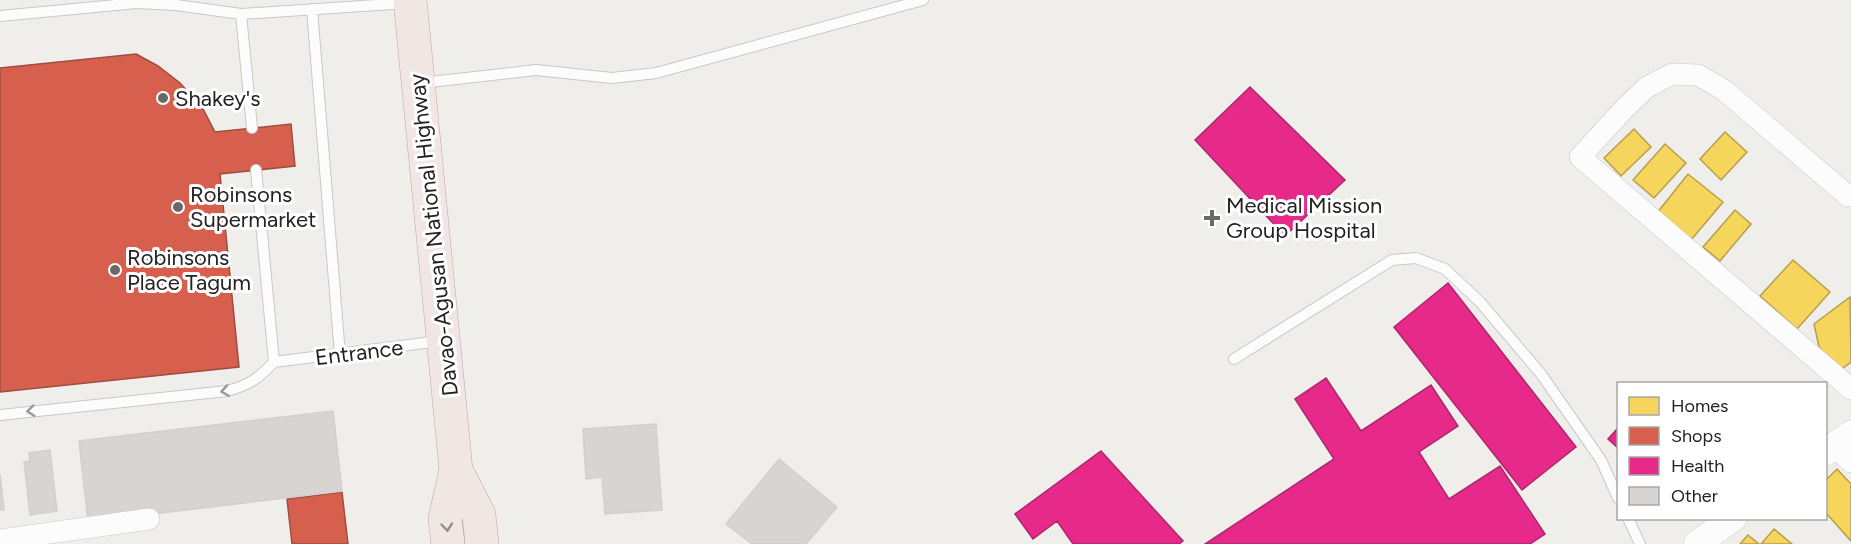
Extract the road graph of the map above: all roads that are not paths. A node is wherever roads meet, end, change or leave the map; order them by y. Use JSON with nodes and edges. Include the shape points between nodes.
{"nodes":[{"id":1,"x":923,"y":0,"type":"edge"},
{"id":2,"x":410,"y":1,"type":"edge"},
{"id":3,"x":312,"y":9,"type":"junction"},
{"id":4,"x":241,"y":14,"type":"junction"},
{"id":5,"x":0,"y":16,"type":"edge"},
{"id":6,"x":418,"y":83,"type":"junction"},
{"id":7,"x":252,"y":128,"type":"dead end"},
{"id":8,"x":256,"y":170,"type":"dead end"},
{"id":9,"x":1848,"y":196,"type":"dead end"},
{"id":10,"x":443,"y":341,"type":"junction"},
{"id":11,"x":340,"y":355,"type":"junction"},
{"id":12,"x":1234,"y":359,"type":"dead end"},
{"id":13,"x":274,"y":362,"type":"junction"},
{"id":14,"x":1851,"y":389,"type":"edge"},
{"id":15,"x":0,"y":415,"type":"edge"},
{"id":16,"x":456,"y":470,"type":"junction"},
{"id":17,"x":1617,"y":496,"type":"edge"},
{"id":18,"x":149,"y":519,"type":"dead end"},
{"id":19,"x":1628,"y":520,"type":"edge"},
{"id":20,"x":1732,"y":520,"type":"edge"},
{"id":21,"x":0,"y":540,"type":"edge"},
{"id":22,"x":448,"y":544,"type":"edge"},
{"id":23,"x":482,"y":544,"type":"edge"},
{"id":24,"x":1640,"y":544,"type":"edge"},
{"id":25,"x":1697,"y":544,"type":"edge"}],
"edges":[{"from":1,"to":6,"type":"lane","via":[[656,73],[612,78],[537,70]]},
{"from":2,"to":3,"type":"lane"},
{"from":2,"to":6,"type":"highway","name":"Davao-Agusan National Highway"},
{"from":3,"to":4,"type":"lane"},
{"from":3,"to":11,"type":"lane"},
{"from":4,"to":5,"type":"lane","via":[[137,3]]},
{"from":4,"to":7,"type":"lane"},
{"from":6,"to":10,"type":"highway","name":"Davao-Agusan National Highway"},
{"from":8,"to":13,"type":"lane"},
{"from":9,"to":14,"type":"street","via":[[1724,90],[1698,75],[1672,74],[1647,87],[1580,157]]},
{"from":10,"to":11,"type":"lane","name":"Entrance"},
{"from":10,"to":16,"type":"highway","name":"Davao-Agusan National Highway"},
{"from":11,"to":13,"type":"lane","name":"Entrance"},
{"from":12,"to":17,"type":"lane","via":[[1392,260],[1416,258],[1445,269],[1480,302],[1541,374],[1601,460]]},
{"from":13,"to":15,"type":"lane","one_way":true,"via":[[246,386],[227,391]]},
{"from":16,"to":22,"type":"highway","name":"Davao-Agusan National Highway","one_way":true,"via":[[445,519]]},
{"from":16,"to":23,"type":"highway","name":"Davao-Agusan National Highway","via":[[479,515]]},
{"from":18,"to":21,"type":"street"},
{"from":19,"to":24,"type":"lane"},
{"from":20,"to":25,"type":"street"}]}
